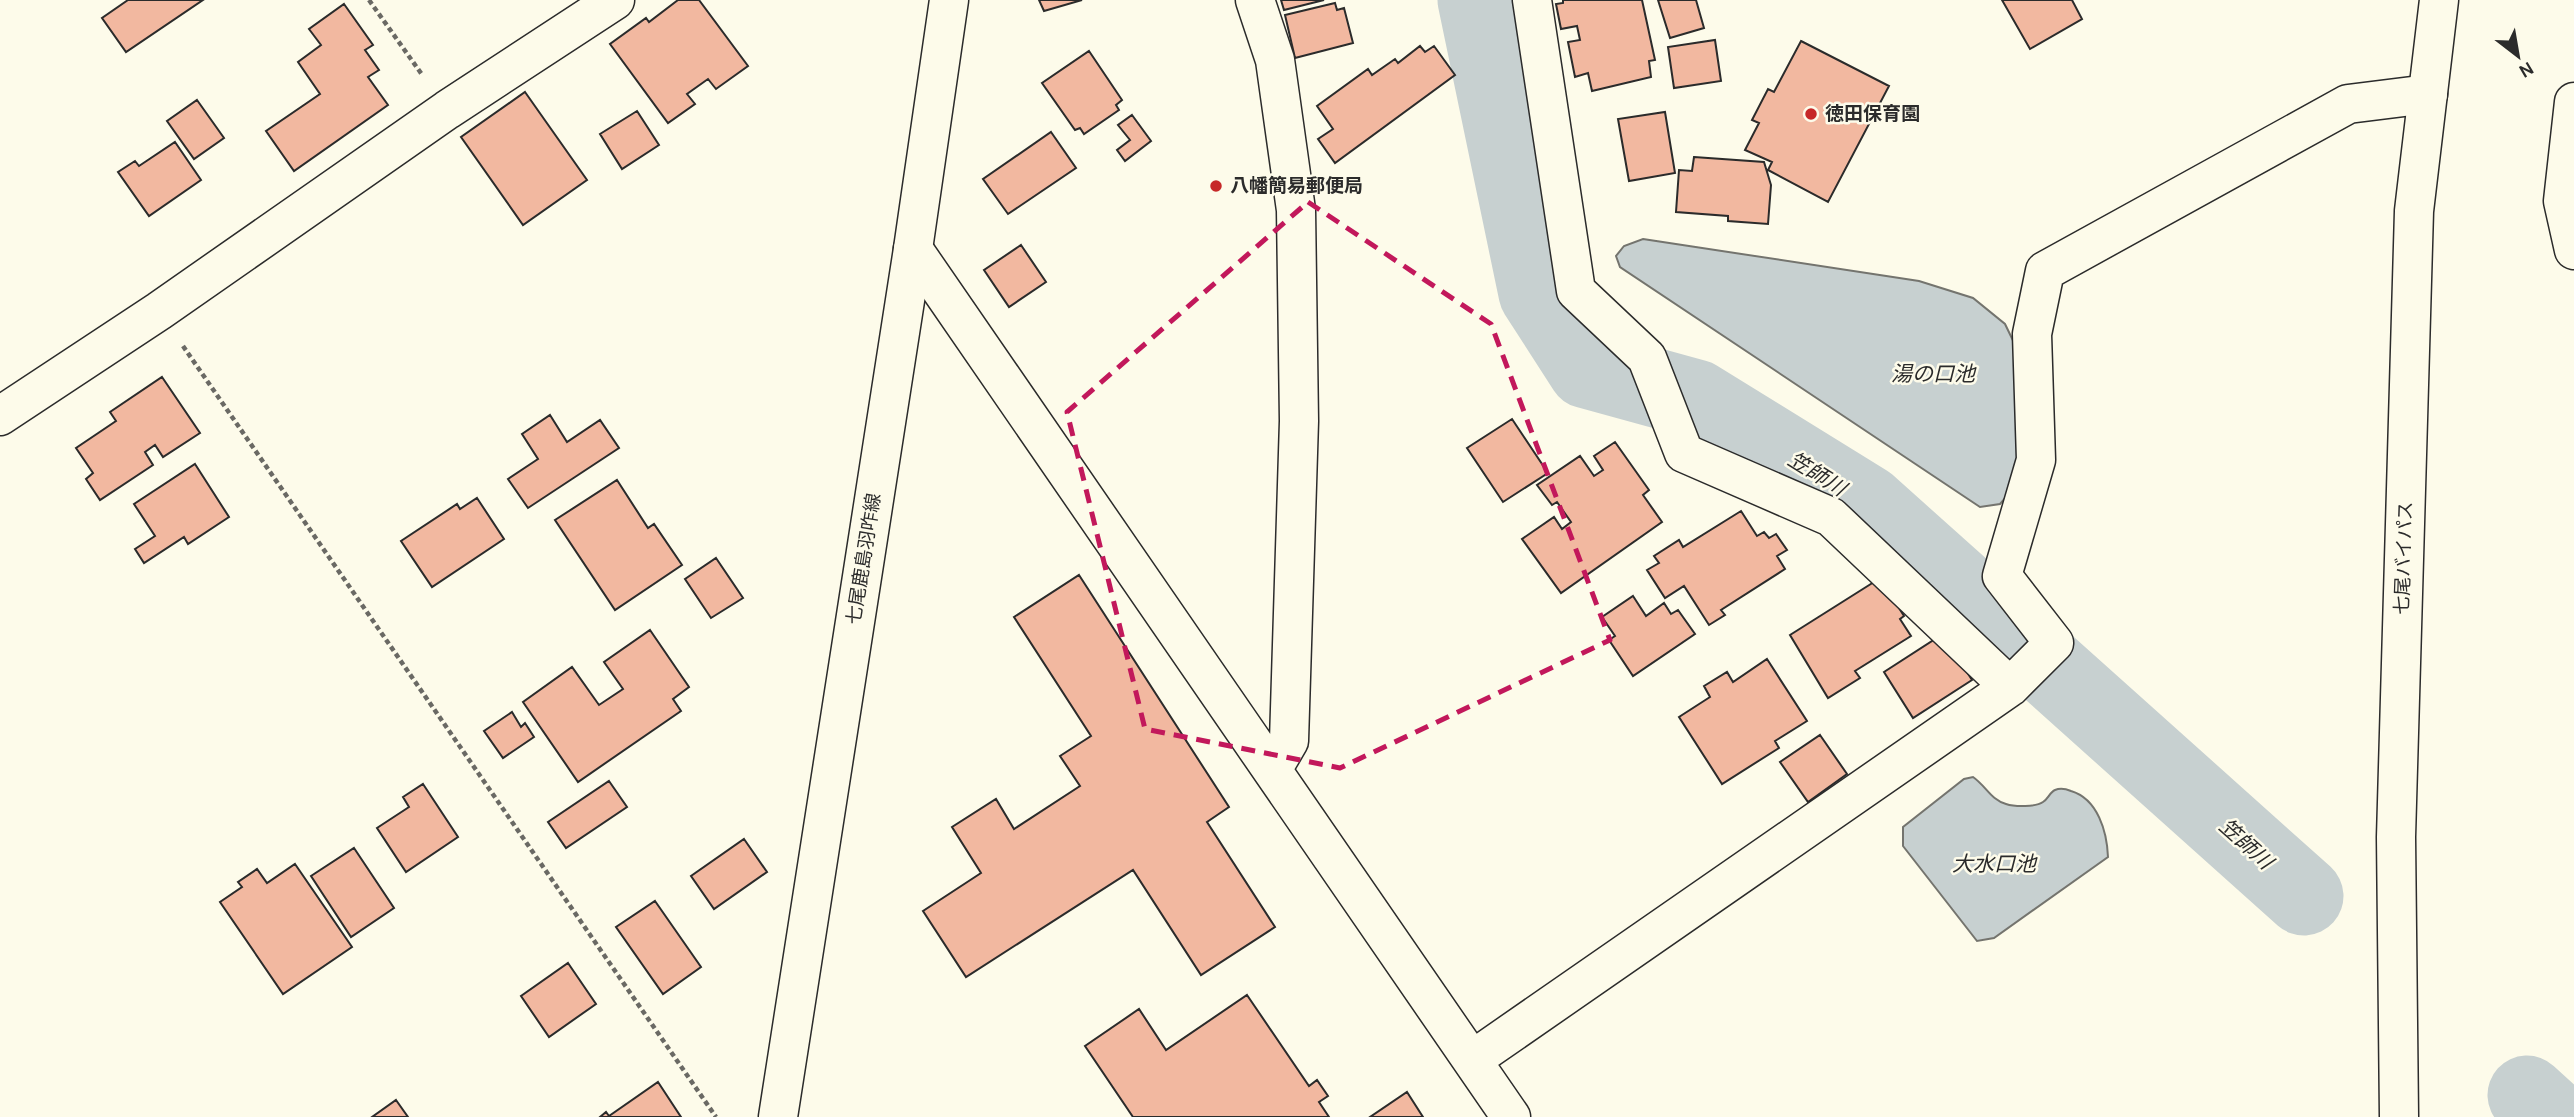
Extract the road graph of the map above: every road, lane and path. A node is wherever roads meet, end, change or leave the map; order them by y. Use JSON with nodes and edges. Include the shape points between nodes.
{"nodes":[{"id":1,"x":369,"y":0,"type":"edge"},
{"id":2,"x":615,"y":0,"type":"edge"},
{"id":3,"x":948,"y":0,"type":"edge"},
{"id":4,"x":1255,"y":0,"type":"edge"},
{"id":5,"x":1532,"y":0,"type":"edge"},
{"id":6,"x":2439,"y":0,"type":"edge"},
{"id":7,"x":2428,"y":94,"type":"junction"},
{"id":8,"x":2574,"y":102,"type":"edge"},
{"id":9,"x":447,"y":110,"type":"junction"},
{"id":10,"x":913,"y":249,"type":"junction"},
{"id":11,"x":2574,"y":250,"type":"edge"},
{"id":12,"x":159,"y":311,"type":"junction"},
{"id":13,"x":0,"y":416,"type":"edge"},
{"id":14,"x":2027,"y":671,"type":"junction"},
{"id":15,"x":1272,"y":770,"type":"junction"},
{"id":16,"x":1472,"y":1060,"type":"junction"},
{"id":17,"x":716,"y":1117,"type":"edge"},
{"id":18,"x":778,"y":1117,"type":"edge"},
{"id":19,"x":1511,"y":1117,"type":"edge"},
{"id":20,"x":2399,"y":1117,"type":"edge"}],
"edges":[{"from":1,"to":9,"type":"path"},
{"from":2,"to":9,"type":"main road"},
{"from":3,"to":10,"type":"main road","name":"七尾鹿島羽咋線"},
{"from":4,"to":15,"type":"main road","via":[[1275,60],[1296,210],[1299,421],[1289,741]]},
{"from":5,"to":14,"type":"main road","via":[[1576,291],[1647,358],[1684,453],[1831,517]]},
{"from":6,"to":7,"type":"main road","name":"七尾バイパス"},
{"from":7,"to":14,"type":"main road","via":[[2348,104],[2045,271],[2032,334],[2036,460],[2002,576],[2054,643]]},
{"from":7,"to":20,"type":"main road","name":"七尾バイパス","via":[[2414,211],[2396,837]]},
{"from":8,"to":11,"type":"main road","via":[[2563,201]]},
{"from":9,"to":12,"type":"main road"},
{"from":10,"to":15,"type":"main road"},
{"from":10,"to":18,"type":"main road","name":"七尾鹿島羽咋線"},
{"from":12,"to":13,"type":"main road"},
{"from":12,"to":17,"type":"path"},
{"from":14,"to":16,"type":"main road"},
{"from":15,"to":16,"type":"main road"},
{"from":16,"to":19,"type":"main road"}]}
